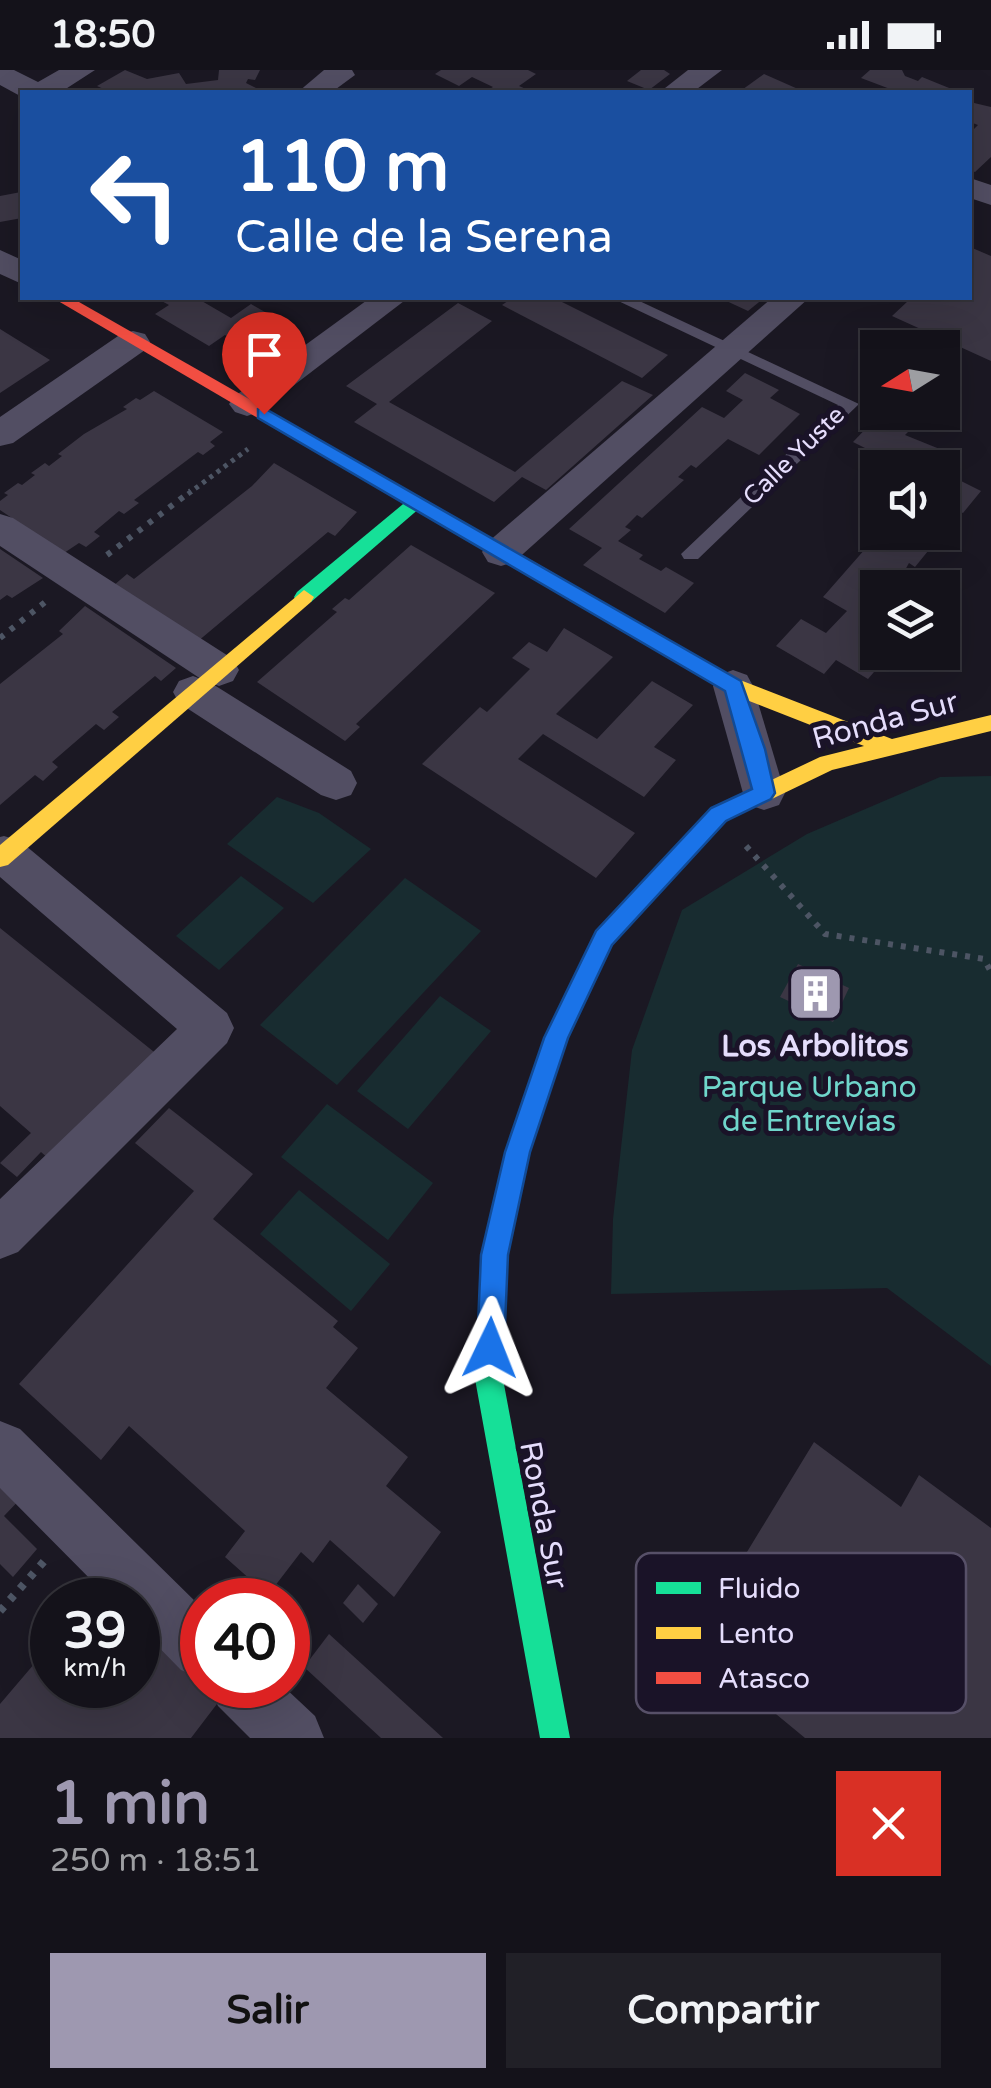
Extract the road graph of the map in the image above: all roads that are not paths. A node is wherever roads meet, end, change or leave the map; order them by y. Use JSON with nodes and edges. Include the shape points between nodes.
{"nodes":[{"id":1,"x":81,"y":70,"type":"edge"},
{"id":2,"x":338,"y":70,"type":"edge"},
{"id":3,"x":708,"y":70,"type":"edge"},
{"id":4,"x":0,"y":74,"type":"edge"},
{"id":5,"x":44,"y":90,"type":"edge"},
{"id":6,"x":315,"y":90,"type":"edge"},
{"id":7,"x":677,"y":90,"type":"edge"},
{"id":8,"x":20,"y":93,"type":"edge"},
{"id":9,"x":64,"y":300,"type":"edge"},
{"id":10,"x":387,"y":300,"type":"edge"},
{"id":11,"x":624,"y":300,"type":"edge"},
{"id":12,"x":790,"y":300,"type":"edge"},
{"id":13,"x":133,"y":342,"type":"junction"},
{"id":14,"x":732,"y":350,"type":"junction"},
{"id":15,"x":246,"y":404,"type":"junction"},
{"id":16,"x":0,"y":434,"type":"edge"},
{"id":17,"x":414,"y":502,"type":"junction"},
{"id":18,"x":0,"y":528,"type":"edge"},
{"id":19,"x":501,"y":552,"type":"junction"},
{"id":20,"x":691,"y":554,"type":"dead end"},
{"id":21,"x":206,"y":681,"type":"junction"},
{"id":22,"x":734,"y":686,"type":"junction"},
{"id":23,"x":991,"y":723,"type":"edge"},
{"id":24,"x":888,"y":746,"type":"junction"},
{"id":25,"x":336,"y":783,"type":"dead end"},
{"id":26,"x":764,"y":793,"type":"junction"},
{"id":27,"x":2,"y":854,"type":"edge"},
{"id":28,"x":8,"y":1210,"type":"edge"},
{"id":29,"x":0,"y":1449,"type":"edge"},
{"id":30,"x":180,"y":1627,"type":"edge"},
{"id":31,"x":262,"y":1708,"type":"edge"},
{"id":32,"x":292,"y":1738,"type":"edge"},
{"id":33,"x":556,"y":1738,"type":"edge"}],
"edges":[{"from":1,"to":5,"type":"street"},
{"from":2,"to":6,"type":"street"},
{"from":3,"to":7,"type":"street"},
{"from":4,"to":8,"type":"street"},
{"from":9,"to":13,"type":"street"},
{"from":10,"to":15,"type":"street"},
{"from":11,"to":14,"type":"lane"},
{"from":12,"to":14,"type":"street"},
{"from":13,"to":15,"type":"street"},
{"from":13,"to":16,"type":"street"},
{"from":14,"to":19,"type":"street"},
{"from":14,"to":20,"type":"lane","name":"Calle Yuste","via":[[850,404]]},
{"from":15,"to":17,"type":"street"},
{"from":17,"to":19,"type":"street"},
{"from":17,"to":21,"type":"street"},
{"from":18,"to":21,"type":"street"},
{"from":19,"to":22,"type":"street"},
{"from":21,"to":25,"type":"street"},
{"from":21,"to":27,"type":"street"},
{"from":22,"to":24,"type":"street"},
{"from":22,"to":26,"type":"street"},
{"from":23,"to":24,"type":"street","name":"Ronda Sur"},
{"from":24,"to":26,"type":"street","name":"Ronda Sur","via":[[827,763]]},
{"from":26,"to":33,"type":"street","name":"Ronda Sur","via":[[718,815],[604,938],[556,1038],[518,1152],[494,1255],[489,1379]]},
{"from":27,"to":28,"type":"street","via":[[210,1028]]},
{"from":29,"to":30,"type":"street"},
{"from":31,"to":32,"type":"street"}]}
